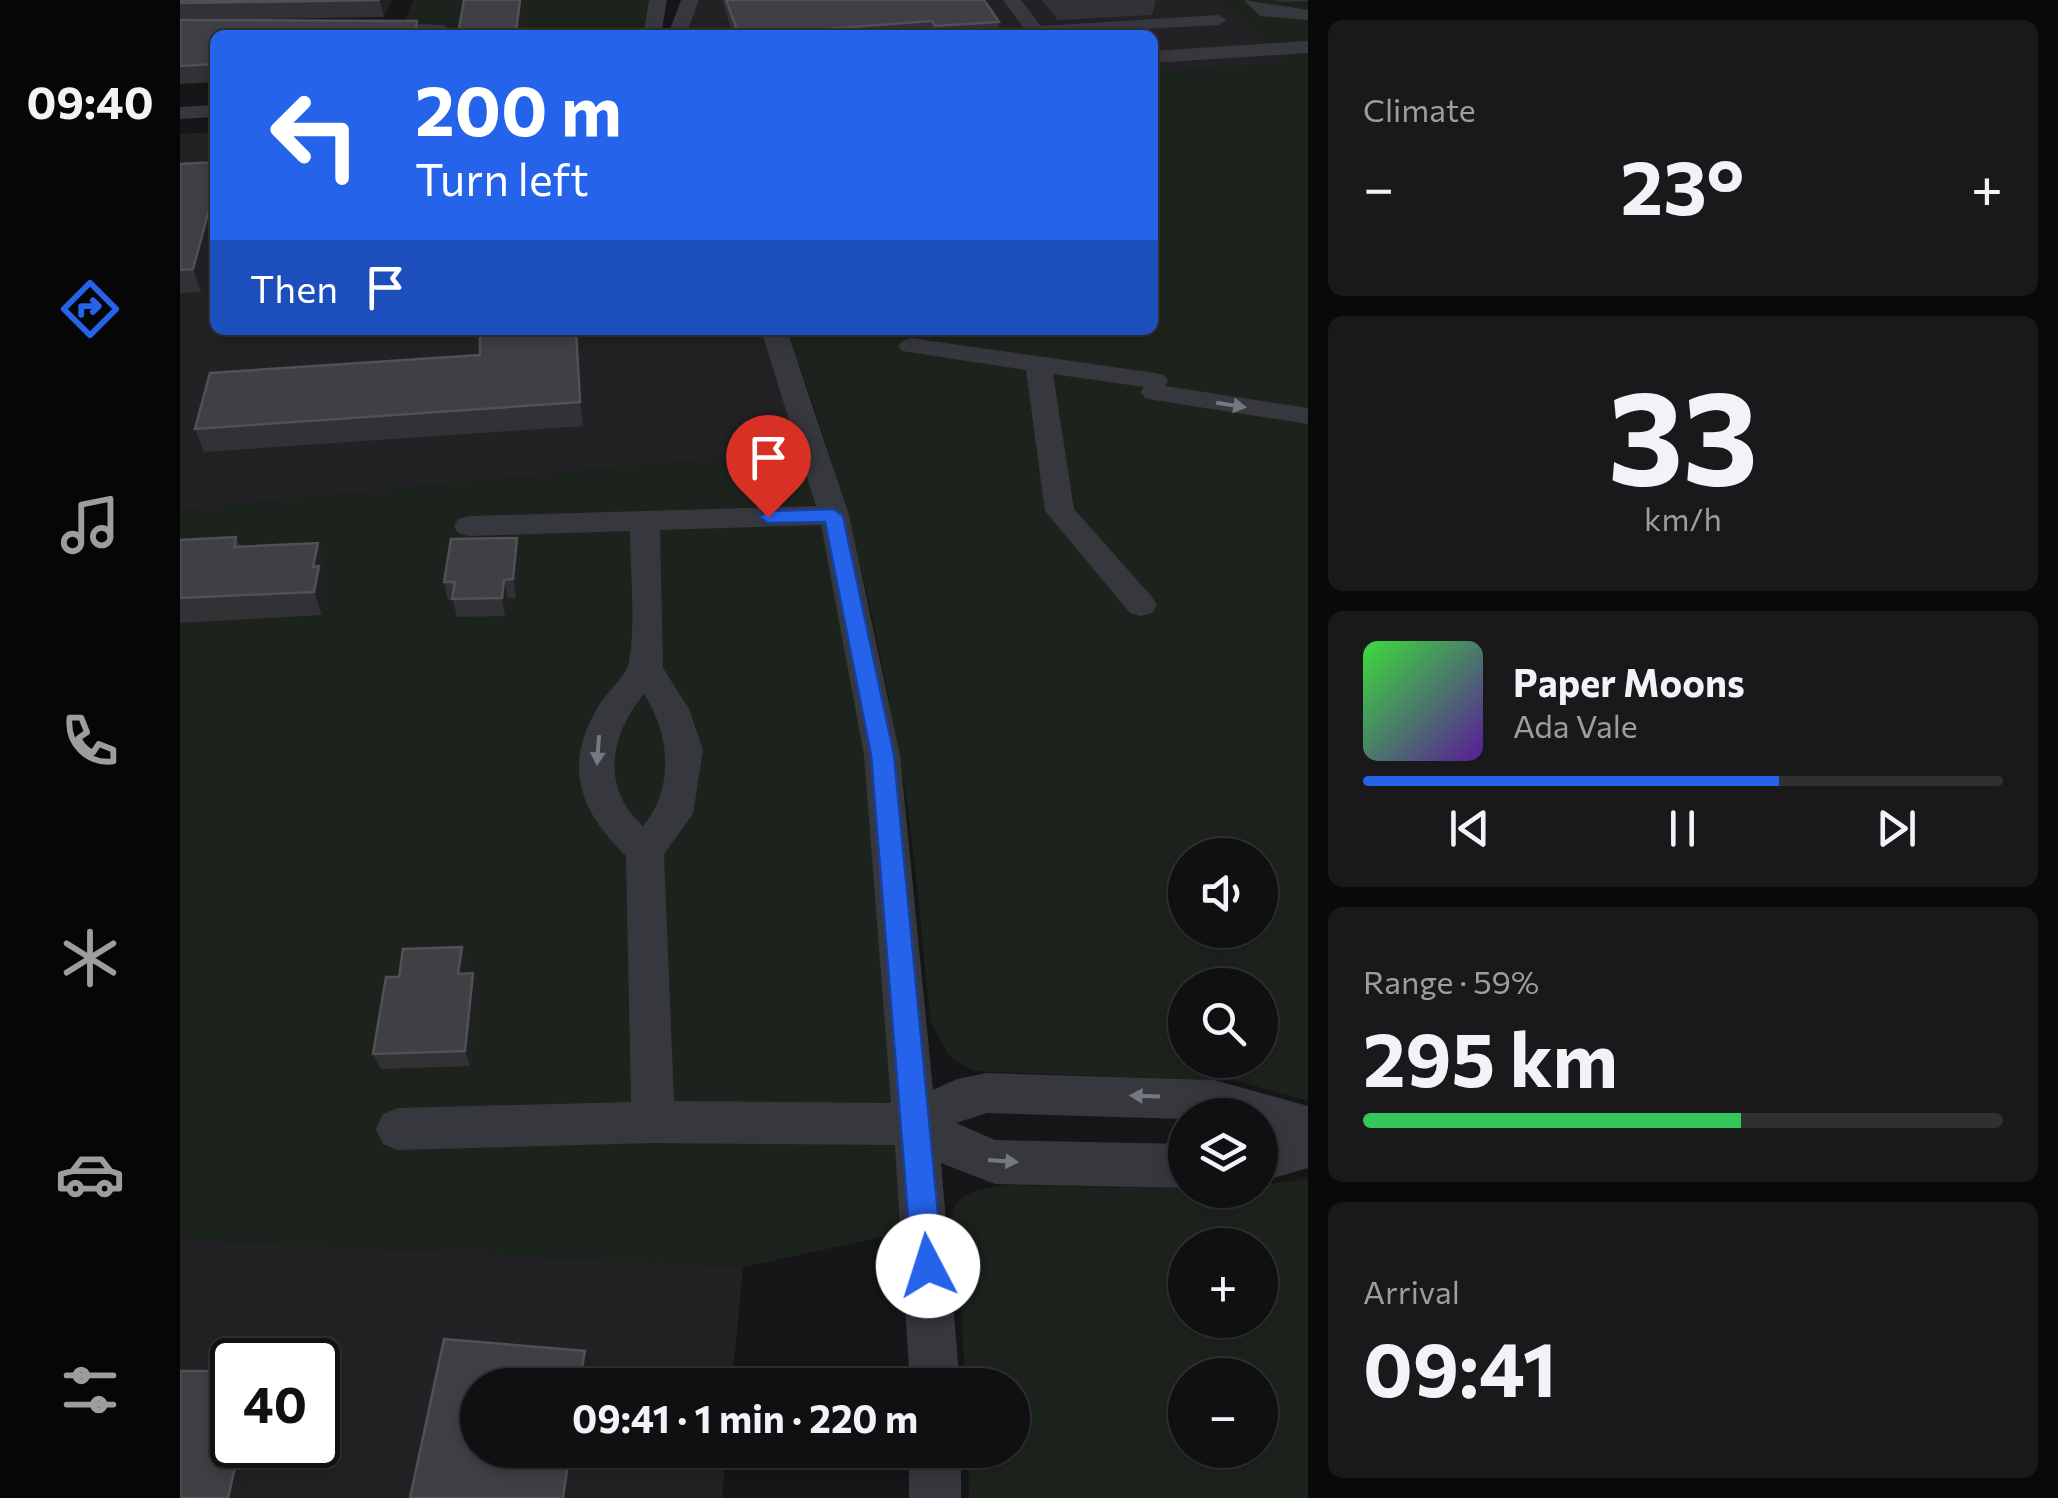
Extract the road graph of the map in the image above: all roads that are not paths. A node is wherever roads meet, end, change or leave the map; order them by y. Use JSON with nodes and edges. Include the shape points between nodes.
{"nodes":[{"id":1,"x":658,"y":0,"type":"edge"},
{"id":2,"x":690,"y":0,"type":"edge"},
{"id":3,"x":1012,"y":0,"type":"edge"},
{"id":4,"x":1159,"y":0,"type":"edge"},
{"id":5,"x":1196,"y":0,"type":"edge"},
{"id":6,"x":1253,"y":0,"type":"edge"},
{"id":7,"x":1308,"y":15,"type":"edge"},
{"id":8,"x":1218,"y":20,"type":"junction"},
{"id":9,"x":1181,"y":22,"type":"junction"},
{"id":10,"x":350,"y":27,"type":"edge"},
{"id":11,"x":442,"y":27,"type":"edge"},
{"id":12,"x":653,"y":30,"type":"edge"},
{"id":13,"x":679,"y":30,"type":"edge"},
{"id":14,"x":1034,"y":30,"type":"edge"},
{"id":15,"x":1085,"y":30,"type":"edge"},
{"id":16,"x":1308,"y":47,"type":"edge"},
{"id":17,"x":1251,"y":50,"type":"junction"},
{"id":18,"x":1158,"y":57,"type":"edge"},
{"id":19,"x":210,"y":111,"type":"edge"},
{"id":20,"x":180,"y":113,"type":"edge"},
{"id":21,"x":210,"y":128,"type":"edge"},
{"id":22,"x":180,"y":130,"type":"edge"},
{"id":23,"x":776,"y":335,"type":"edge"},
{"id":24,"x":912,"y":346,"type":"dead end"},
{"id":25,"x":1038,"y":364,"type":"junction"},
{"id":26,"x":1155,"y":382,"type":"junction"},
{"id":27,"x":1308,"y":392,"type":"edge"},
{"id":28,"x":1308,"y":416,"type":"edge"},
{"id":29,"x":834,"y":516,"type":"junction"},
{"id":30,"x":645,"y":519,"type":"junction"},
{"id":31,"x":470,"y":526,"type":"dead end"},
{"id":32,"x":1141,"y":605,"type":"dead end"},
{"id":33,"x":646,"y":668,"type":"junction"},
{"id":34,"x":645,"y":850,"type":"junction"},
{"id":35,"x":653,"y":1122,"type":"junction"},
{"id":36,"x":914,"y":1124,"type":"junction"},
{"id":37,"x":1308,"y":1127,"type":"edge"},
{"id":38,"x":398,"y":1128,"type":"dead end"},
{"id":39,"x":1308,"y":1147,"type":"edge"},
{"id":40,"x":1278,"y":1155,"type":"edge"},
{"id":41,"x":1168,"y":1166,"type":"edge"},
{"id":42,"x":934,"y":1368,"type":"edge"},
{"id":43,"x":935,"y":1468,"type":"edge"},
{"id":44,"x":935,"y":1498,"type":"edge"}],
"edges":[{"from":1,"to":12,"type":"street"},
{"from":2,"to":13,"type":"street"},
{"from":3,"to":14,"type":"street"},
{"from":4,"to":9,"type":"street"},
{"from":5,"to":8,"type":"street"},
{"from":6,"to":7,"type":"street","via":[[1266,12]]},
{"from":8,"to":9,"type":"street"},
{"from":8,"to":17,"type":"street"},
{"from":9,"to":15,"type":"street"},
{"from":10,"to":11,"type":"street","via":[[392,20]]},
{"from":16,"to":17,"type":"street"},
{"from":17,"to":18,"type":"street"},
{"from":19,"to":20,"type":"street"},
{"from":21,"to":22,"type":"street"},
{"from":23,"to":29,"type":"street"},
{"from":24,"to":25,"type":"street"},
{"from":25,"to":26,"type":"street"},
{"from":25,"to":32,"type":"street","via":[[1060,511]]},
{"from":26,"to":27,"type":"street"},
{"from":26,"to":28,"type":"street","one_way":true},
{"from":29,"to":30,"type":"street"},
{"from":29,"to":36,"type":"street","via":[[882,755]]},
{"from":30,"to":31,"type":"street"},
{"from":30,"to":33,"type":"street"},
{"from":33,"to":34,"type":"street","via":[[672,710],[685,750],[675,814]]},
{"from":33,"to":34,"type":"street","one_way":true,"via":[[600,730],[596,776],[601,802]]},
{"from":34,"to":35,"type":"street"},
{"from":35,"to":36,"type":"street"},
{"from":35,"to":38,"type":"street"},
{"from":37,"to":36,"type":"street","one_way":true,"via":[[1214,1100],[988,1093],[957,1100]]},
{"from":36,"to":41,"type":"street","one_way":true,"via":[[995,1162]]},
{"from":36,"to":42,"type":"street"},
{"from":39,"to":40,"type":"street"},
{"from":43,"to":44,"type":"street"}]}
